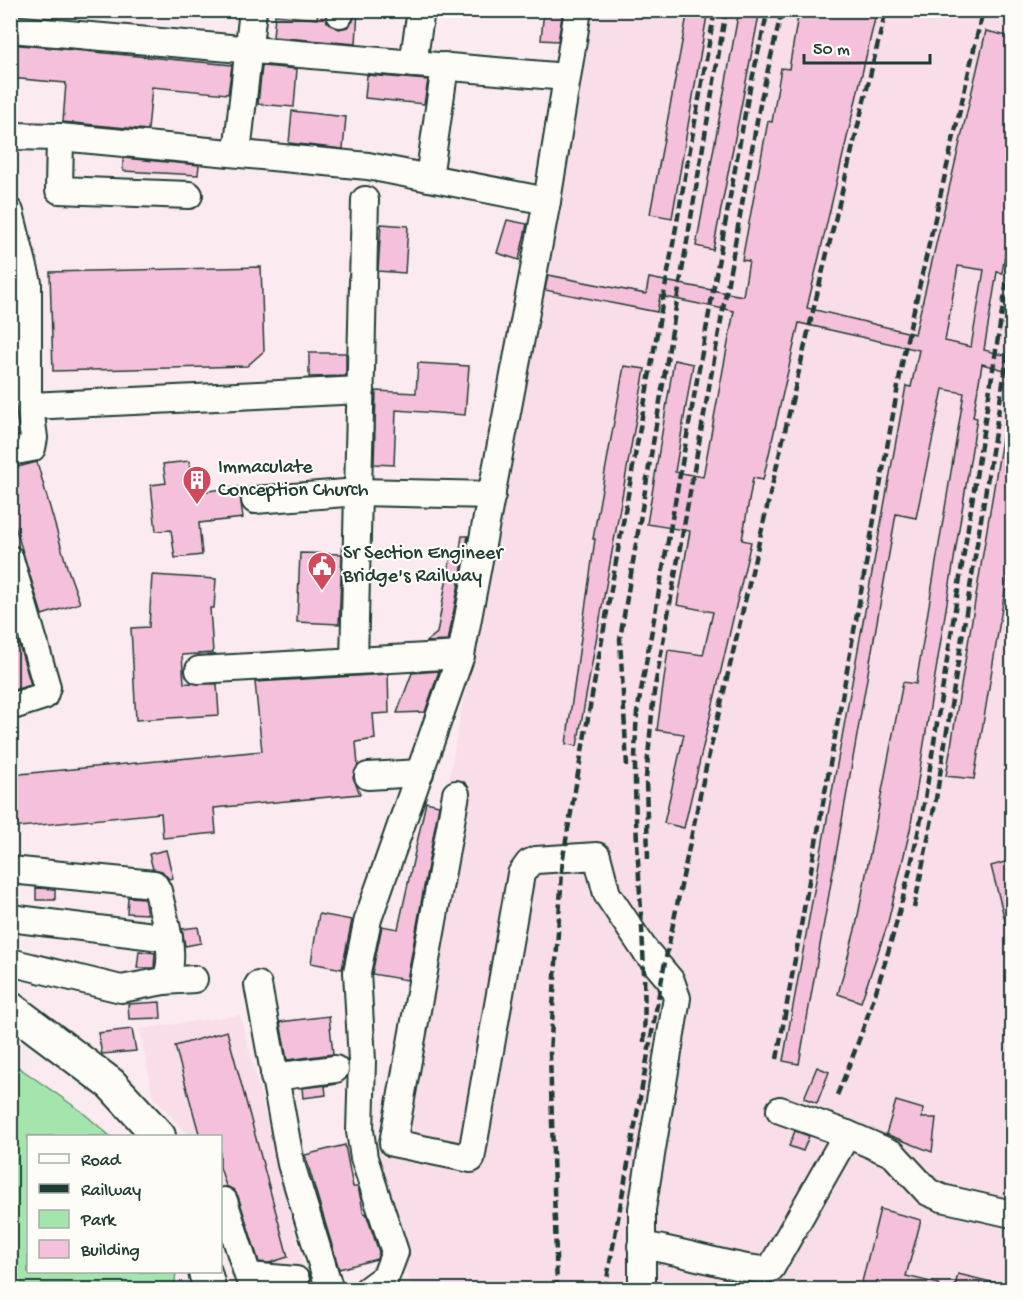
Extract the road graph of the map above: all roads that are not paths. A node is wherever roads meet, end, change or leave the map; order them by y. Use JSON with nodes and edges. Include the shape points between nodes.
{"nodes":[{"id":1,"x":253,"y":10,"type":"edge"},
{"id":2,"x":421,"y":10,"type":"edge"},
{"id":3,"x":578,"y":10,"type":"edge"},
{"id":4,"x":10,"y":29,"type":"edge"},
{"id":5,"x":249,"y":50,"type":"junction"},
{"id":6,"x":413,"y":64,"type":"junction"},
{"id":7,"x":445,"y":66,"type":"junction"},
{"id":8,"x":566,"y":77,"type":"junction"},
{"id":9,"x":10,"y":136,"type":"edge"},
{"id":10,"x":60,"y":137,"type":"junction"},
{"id":11,"x":237,"y":153,"type":"junction"},
{"id":12,"x":429,"y":178,"type":"junction"},
{"id":13,"x":189,"y":195,"type":"dead end"},
{"id":14,"x":365,"y":200,"type":"dead end"},
{"id":15,"x":547,"y":201,"type":"junction"},
{"id":16,"x":10,"y":212,"type":"edge"},
{"id":17,"x":361,"y":390,"type":"junction"},
{"id":18,"x":18,"y":394,"type":"edge"},
{"id":19,"x":10,"y":452,"type":"edge"},
{"id":20,"x":358,"y":492,"type":"junction"},
{"id":21,"x":492,"y":495,"type":"junction"},
{"id":22,"x":255,"y":500,"type":"dead end"},
{"id":23,"x":10,"y":559,"type":"edge"},
{"id":24,"x":20,"y":631,"type":"edge"},
{"id":25,"x":461,"y":655,"type":"junction"},
{"id":26,"x":354,"y":662,"type":"junction"},
{"id":27,"x":199,"y":670,"type":"dead end"},
{"id":28,"x":10,"y":707,"type":"edge"},
{"id":29,"x":420,"y":773,"type":"junction"},
{"id":30,"x":368,"y":776,"type":"dead end"},
{"id":31,"x":456,"y":794,"type":"dead end"},
{"id":32,"x":10,"y":870,"type":"edge"},
{"id":33,"x":10,"y":918,"type":"edge"},
{"id":34,"x":169,"y":938,"type":"junction"},
{"id":35,"x":10,"y":963,"type":"edge"},
{"id":36,"x":194,"y":979,"type":"dead end"},
{"id":37,"x":164,"y":981,"type":"junction"},
{"id":38,"x":258,"y":985,"type":"dead end"},
{"id":39,"x":10,"y":1008,"type":"edge"},
{"id":40,"x":10,"y":1019,"type":"edge"},
{"id":41,"x":335,"y":1069,"type":"dead end"},
{"id":42,"x":274,"y":1077,"type":"junction"},
{"id":43,"x":780,"y":1110,"type":"dead end"},
{"id":44,"x":847,"y":1134,"type":"junction"},
{"id":45,"x":145,"y":1135,"type":"edge"},
{"id":46,"x":157,"y":1135,"type":"edge"},
{"id":47,"x":222,"y":1202,"type":"edge"},
{"id":48,"x":1012,"y":1214,"type":"edge"},
{"id":49,"x":641,"y":1246,"type":"junction"},
{"id":50,"x":205,"y":1273,"type":"edge"},
{"id":51,"x":214,"y":1273,"type":"edge"},
{"id":52,"x":296,"y":1280,"type":"dead end"},
{"id":53,"x":210,"y":1290,"type":"edge"},
{"id":54,"x":219,"y":1290,"type":"edge"},
{"id":55,"x":330,"y":1290,"type":"edge"},
{"id":56,"x":367,"y":1290,"type":"edge"},
{"id":57,"x":642,"y":1290,"type":"edge"}],
"edges":[{"from":1,"to":5,"type":"street"},
{"from":2,"to":6,"type":"street"},
{"from":3,"to":8,"type":"street"},
{"from":4,"to":5,"type":"street"},
{"from":5,"to":6,"type":"street"},
{"from":5,"to":11,"type":"street"},
{"from":6,"to":7,"type":"street"},
{"from":7,"to":8,"type":"street"},
{"from":7,"to":12,"type":"street"},
{"from":8,"to":15,"type":"street"},
{"from":9,"to":10,"type":"street"},
{"from":10,"to":11,"type":"street"},
{"from":10,"to":13,"type":"street","via":[[59,190]]},
{"from":11,"to":12,"type":"street","via":[[368,166]]},
{"from":12,"to":15,"type":"street"},
{"from":14,"to":17,"type":"street"},
{"from":15,"to":21,"type":"street"},
{"from":16,"to":18,"type":"street","via":[[28,283]]},
{"from":17,"to":18,"type":"street"},
{"from":17,"to":20,"type":"street"},
{"from":18,"to":19,"type":"street","via":[[34,438],[32,448]]},
{"from":20,"to":21,"type":"street"},
{"from":20,"to":22,"type":"street"},
{"from":20,"to":26,"type":"street"},
{"from":21,"to":25,"type":"street"},
{"from":23,"to":24,"type":"street"},
{"from":24,"to":28,"type":"street","via":[[46,691],[44,696]]},
{"from":25,"to":26,"type":"street"},
{"from":25,"to":29,"type":"street"},
{"from":26,"to":27,"type":"street"},
{"from":29,"to":30,"type":"street"},
{"from":29,"to":56,"type":"street","via":[[368,919],[357,972],[362,1062],[360,1131],[364,1158],[395,1252],[386,1276]]},
{"from":31,"to":49,"type":"street","via":[[393,1143],[471,1159],[521,874],[536,860],[597,856],[607,894],[674,985],[677,998],[642,1209]]},
{"from":32,"to":34,"type":"street","via":[[154,884]]},
{"from":33,"to":34,"type":"street"},
{"from":34,"to":37,"type":"street","via":[[170,973]]},
{"from":35,"to":37,"type":"street","via":[[122,989]]},
{"from":36,"to":37,"type":"street"},
{"from":38,"to":42,"type":"street"},
{"from":39,"to":46,"type":"main road","via":[[111,1084]]},
{"from":40,"to":45,"type":"main road","via":[[105,1090]]},
{"from":41,"to":42,"type":"street"},
{"from":42,"to":55,"type":"street","via":[[291,1164]]},
{"from":43,"to":44,"type":"street"},
{"from":44,"to":48,"type":"street","via":[[893,1154],[928,1192]]},
{"from":44,"to":49,"type":"street","via":[[771,1268],[754,1271],[711,1258]]},
{"from":47,"to":52,"type":"street","via":[[248,1276]]},
{"from":49,"to":57,"type":"street"},
{"from":50,"to":53,"type":"main road"},
{"from":51,"to":54,"type":"main road"}]}
